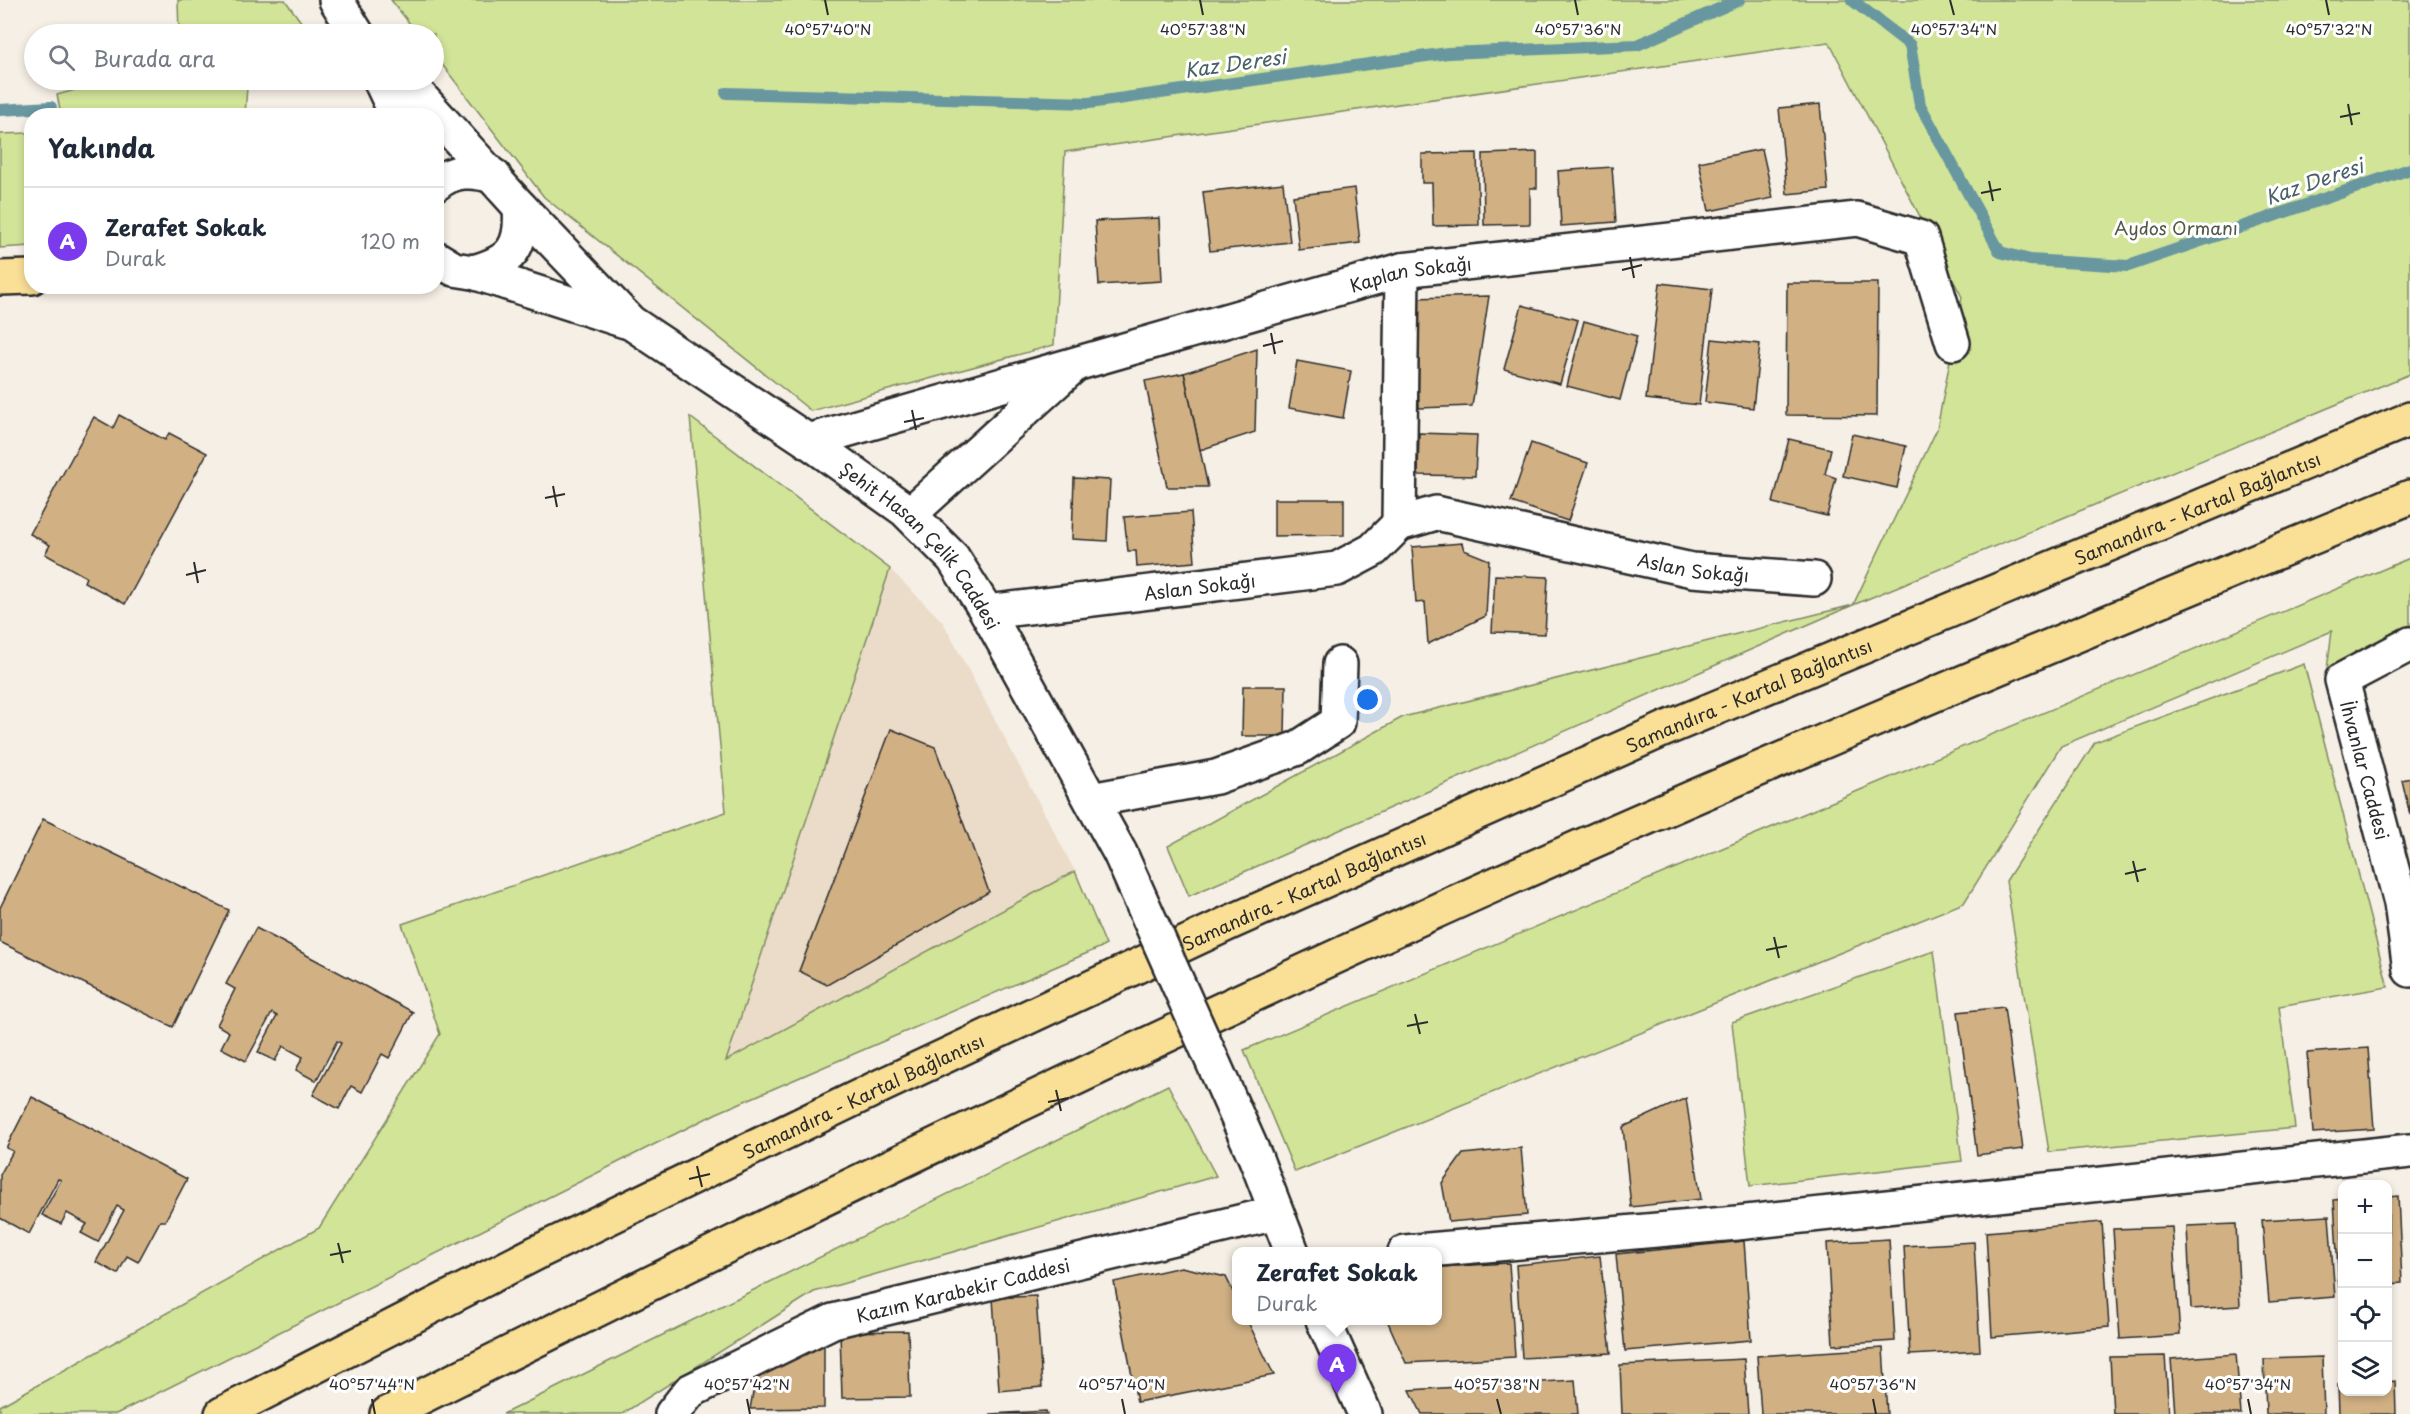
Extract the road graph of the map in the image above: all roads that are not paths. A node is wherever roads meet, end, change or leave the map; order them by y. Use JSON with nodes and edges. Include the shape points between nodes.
{"nodes":[{"id":1,"x":385,"y":90,"type":"edge"},
{"id":2,"x":414,"y":90,"type":"edge"},
{"id":3,"x":394,"y":108,"type":"edge"},
{"id":4,"x":431,"y":108,"type":"edge"},
{"id":5,"x":444,"y":122,"type":"edge"},
{"id":6,"x":494,"y":176,"type":"junction"},
{"id":7,"x":444,"y":179,"type":"edge"},
{"id":8,"x":520,"y":207,"type":"junction"},
{"id":9,"x":444,"y":263,"type":"edge"},
{"id":10,"x":1402,"y":270,"type":"junction"},
{"id":11,"x":473,"y":272,"type":"junction"},
{"id":12,"x":24,"y":277,"type":"edge"},
{"id":13,"x":0,"y":278,"type":"edge"},
{"id":14,"x":630,"y":322,"type":"junction"},
{"id":15,"x":1953,"y":343,"type":"dead end"},
{"id":16,"x":1079,"y":362,"type":"junction"},
{"id":17,"x":2410,"y":419,"type":"edge"},
{"id":18,"x":808,"y":441,"type":"junction"},
{"id":19,"x":2410,"y":497,"type":"edge"},
{"id":20,"x":910,"y":514,"type":"junction"},
{"id":21,"x":1399,"y":524,"type":"junction"},
{"id":22,"x":1814,"y":579,"type":"dead end"},
{"id":23,"x":987,"y":612,"type":"junction"},
{"id":24,"x":2410,"y":644,"type":"edge"},
{"id":25,"x":1340,"y":664,"type":"dead end"},
{"id":26,"x":1091,"y":800,"type":"junction"},
{"id":27,"x":2410,"y":970,"type":"edge"},
{"id":28,"x":2410,"y":1151,"type":"edge"},
{"id":29,"x":1276,"y":1213,"type":"junction"},
{"id":30,"x":1290,"y":1247,"type":"edge"},
{"id":31,"x":1442,"y":1248,"type":"edge"},
{"id":32,"x":1325,"y":1325,"type":"edge"},
{"id":33,"x":222,"y":1414,"type":"edge"},
{"id":34,"x":387,"y":1414,"type":"edge"},
{"id":35,"x":672,"y":1414,"type":"edge"},
{"id":36,"x":1365,"y":1414,"type":"edge"}],
"edges":[{"from":1,"to":3,"type":"street"},
{"from":2,"to":4,"type":"street","name":"Şehit Hasan Çelik Caddesi"},
{"from":5,"to":6,"type":"street","name":"Şehit Hasan Çelik Caddesi"},
{"from":6,"to":7,"type":"street","via":[[475,170],[456,172]]},
{"from":6,"to":8,"type":"street","name":"Şehit Hasan Çelik Caddesi"},
{"from":8,"to":11,"type":"street","via":[[522,230],[513,251],[495,266]]},
{"from":8,"to":14,"type":"street","name":"Şehit Hasan Çelik Caddesi"},
{"from":9,"to":11,"type":"street","name":"Şehit Hasan Çelik Caddesi"},
{"from":10,"to":15,"type":"street","name":"Kaplan Sokağı","via":[[1857,219],[1921,238]]},
{"from":10,"to":16,"type":"street","name":"Kaplan Sokağı"},
{"from":10,"to":21,"type":"street"},
{"from":11,"to":14,"type":"street","name":"Şehit Hasan Çelik Caddesi"},
{"from":12,"to":13,"type":"main road"},
{"from":14,"to":18,"type":"street","name":"Şehit Hasan Çelik Caddesi"},
{"from":16,"to":18,"type":"street","name":"Kaplan Sokağı"},
{"from":16,"to":20,"type":"street"},
{"from":17,"to":33,"type":"main road","name":"Samandıra - Kartal Bağlantısı","via":[[1665,729],[1229,923],[549,1247]]},
{"from":18,"to":20,"type":"street","name":"Şehit Hasan Çelik Caddesi"},
{"from":19,"to":34,"type":"main road","via":[[2072,636],[1417,919],[724,1245]]},
{"from":20,"to":23,"type":"street","name":"Şehit Hasan Çelik Caddesi","via":[[953,558]]},
{"from":21,"to":22,"type":"street","name":"Aslan Sokağı","via":[[1436,513],[1692,570]]},
{"from":21,"to":23,"type":"street","name":"Aslan Sokağı","via":[[1373,550],[1337,569]]},
{"from":23,"to":26,"type":"street","name":"Şehit Hasan Çelik Caddesi"},
{"from":24,"to":27,"type":"street","name":"İhvanlar Caddesi","via":[[2342,680],[2401,903]]},
{"from":25,"to":26,"type":"street","via":[[1338,722],[1298,748],[1216,777]]},
{"from":26,"to":29,"type":"street","name":"Şehit Hasan Çelik Caddesi","bridge":true,"via":[[1119,853],[1256,1159]]},
{"from":28,"to":31,"type":"street","via":[[1737,1224]]},
{"from":29,"to":30,"type":"street","name":"Şehit Hasan Çelik Caddesi"},
{"from":29,"to":35,"type":"street","name":"Kazım Karabekir Caddesi","via":[[833,1321],[690,1391]]},
{"from":32,"to":36,"type":"street"}]}
